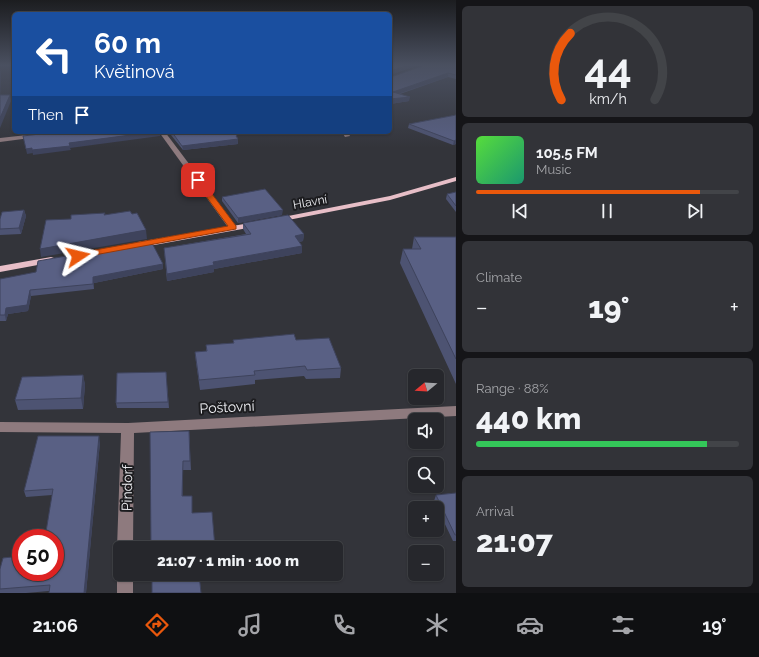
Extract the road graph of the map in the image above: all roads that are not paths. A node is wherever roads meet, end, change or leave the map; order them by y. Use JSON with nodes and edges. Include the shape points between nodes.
{"nodes":[{"id":1,"x":163,"y":134,"type":"edge"},
{"id":2,"x":44,"y":135,"type":"edge"},
{"id":3,"x":0,"y":140,"type":"edge"},
{"id":4,"x":456,"y":179,"type":"edge"},
{"id":5,"x":233,"y":228,"type":"junction"},
{"id":6,"x":132,"y":246,"type":"edge"},
{"id":7,"x":62,"y":258,"type":"edge"},
{"id":8,"x":0,"y":270,"type":"edge"},
{"id":9,"x":456,"y":412,"type":"edge"},
{"id":10,"x":0,"y":427,"type":"edge"},
{"id":11,"x":128,"y":428,"type":"junction"},
{"id":12,"x":125,"y":541,"type":"edge"},
{"id":13,"x":125,"y":581,"type":"edge"},
{"id":14,"x":125,"y":593,"type":"edge"}],
"edges":[{"from":1,"to":5,"type":"street"},
{"from":2,"to":3,"type":"street"},
{"from":4,"to":5,"type":"main road","name":"Hlavní","via":[[427,189],[352,206]]},
{"from":5,"to":6,"type":"main road","name":"Hlavní"},
{"from":7,"to":8,"type":"main road"},
{"from":9,"to":11,"type":"street","name":"Poštovní"},
{"from":10,"to":11,"type":"street","name":"Poštovní"},
{"from":11,"to":12,"type":"street","name":"Pindorf"},
{"from":13,"to":14,"type":"street"}]}
